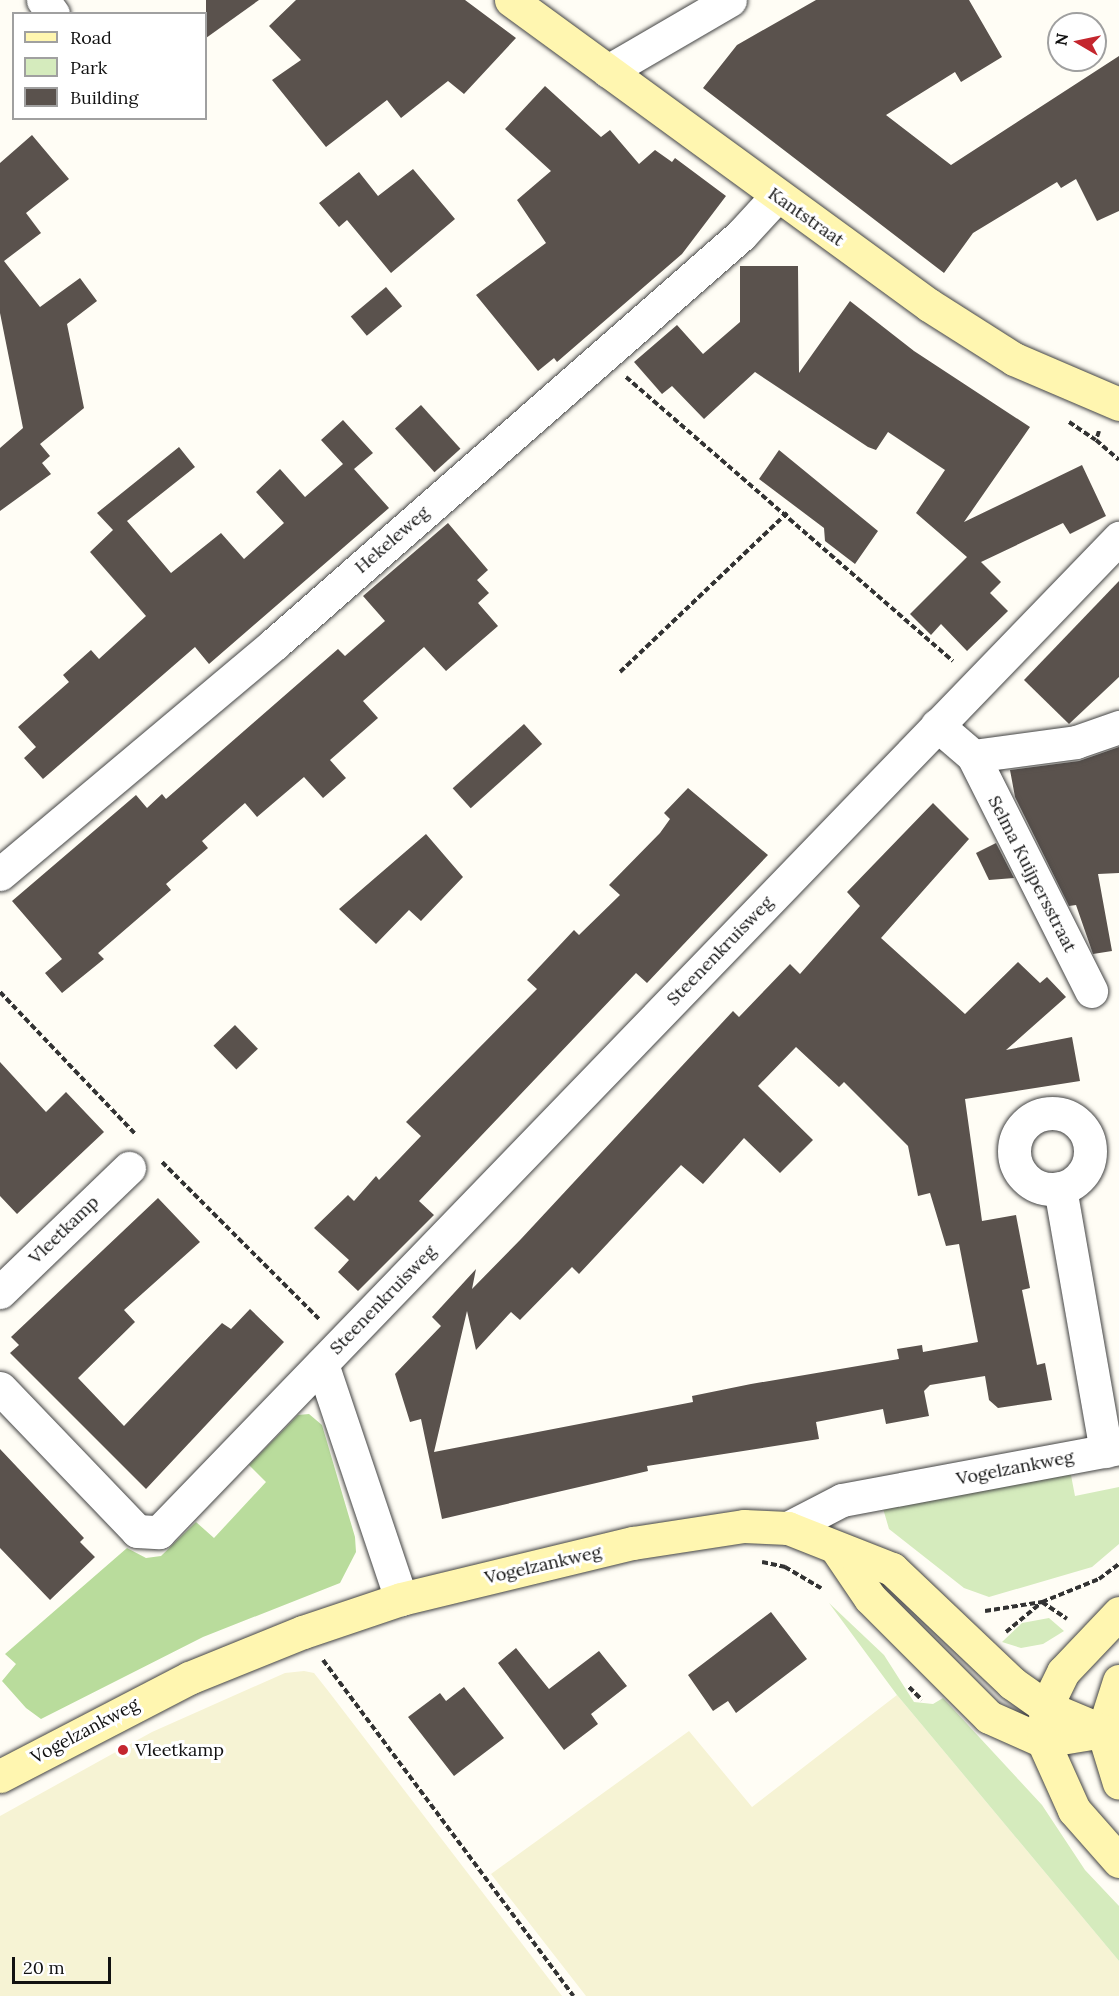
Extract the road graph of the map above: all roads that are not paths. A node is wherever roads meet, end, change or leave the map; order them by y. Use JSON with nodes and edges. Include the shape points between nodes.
{"nodes":[{"id":1,"x":511,"y":0,"type":"edge"},
{"id":2,"x":730,"y":0,"type":"edge"},
{"id":3,"x":608,"y":71,"type":"junction"},
{"id":4,"x":776,"y":197,"type":"junction"},
{"id":5,"x":1119,"y":404,"type":"edge"},
{"id":6,"x":1119,"y":538,"type":"edge"},
{"id":7,"x":937,"y":725,"type":"junction"},
{"id":8,"x":1119,"y":727,"type":"edge"},
{"id":9,"x":973,"y":756,"type":"junction"},
{"id":10,"x":0,"y":874,"type":"edge"},
{"id":11,"x":1091,"y":991,"type":"dead end"},
{"id":12,"x":129,"y":1168,"type":"dead end"},
{"id":13,"x":1060,"y":1188,"type":"dead end"},
{"id":14,"x":0,"y":1292,"type":"edge"},
{"id":15,"x":322,"y":1364,"type":"junction"},
{"id":16,"x":0,"y":1388,"type":"edge"},
{"id":17,"x":1112,"y":1450,"type":"edge"},
{"id":18,"x":788,"y":1528,"type":"junction"},
{"id":19,"x":836,"y":1548,"type":"junction"},
{"id":20,"x":401,"y":1599,"type":"junction"},
{"id":21,"x":1119,"y":1613,"type":"edge"},
{"id":22,"x":1119,"y":1681,"type":"edge"},
{"id":23,"x":1046,"y":1707,"type":"junction"},
{"id":24,"x":1103,"y":1731,"type":"junction"},
{"id":25,"x":1043,"y":1741,"type":"junction"},
{"id":26,"x":0,"y":1776,"type":"edge"},
{"id":27,"x":1119,"y":1783,"type":"edge"},
{"id":28,"x":1119,"y":1861,"type":"edge"}],
"edges":[{"from":1,"to":3,"type":"street","name":"Kantstraat"},
{"from":2,"to":3,"type":"street"},
{"from":3,"to":4,"type":"street","name":"Kantstraat"},
{"from":4,"to":5,"type":"street","name":"Kantstraat","via":[[1014,359]]},
{"from":4,"to":10,"type":"street","name":"Hekeleweg","via":[[741,236],[274,644]]},
{"from":6,"to":7,"type":"street","name":"Steenenkruisweg"},
{"from":7,"to":9,"type":"street","name":"Selma Kuijpersstraat"},
{"from":7,"to":15,"type":"street","name":"Steenenkruisweg"},
{"from":8,"to":9,"type":"street","via":[[1076,742]]},
{"from":9,"to":11,"type":"street","name":"Selma Kuijpersstraat"},
{"from":12,"to":14,"type":"street","name":"Vleetkamp"},
{"from":13,"to":17,"type":"street","name":"Vogelzankweg"},
{"from":15,"to":16,"type":"street","name":"Steenenkruisweg","via":[[185,1509],[159,1532],[150,1533],[137,1531]]},
{"from":15,"to":20,"type":"street","name":"Steenenkruisweg"},
{"from":17,"to":18,"type":"street","name":"Vogelzankweg","via":[[842,1500]]},
{"from":18,"to":19,"type":"street","name":"Vogelzankweg"},
{"from":18,"to":20,"type":"street","name":"Vogelzankweg","via":[[744,1526],[633,1543]]},
{"from":19,"to":23,"type":"street","name":"Vogelzankweg","via":[[892,1569],[982,1655]]},
{"from":19,"to":25,"type":"street","via":[[870,1598],[951,1683],[1005,1728]]},
{"from":20,"to":26,"type":"street","name":"Vogelzankweg","via":[[189,1678]]},
{"from":21,"to":23,"type":"street","via":[[1073,1657]]},
{"from":22,"to":24,"type":"street"},
{"from":23,"to":24,"type":"street","name":"Vogelzankweg"},
{"from":23,"to":25,"type":"street"},
{"from":24,"to":25,"type":"street"},
{"from":24,"to":27,"type":"street"},
{"from":25,"to":28,"type":"street","via":[[1074,1810]]}]}
